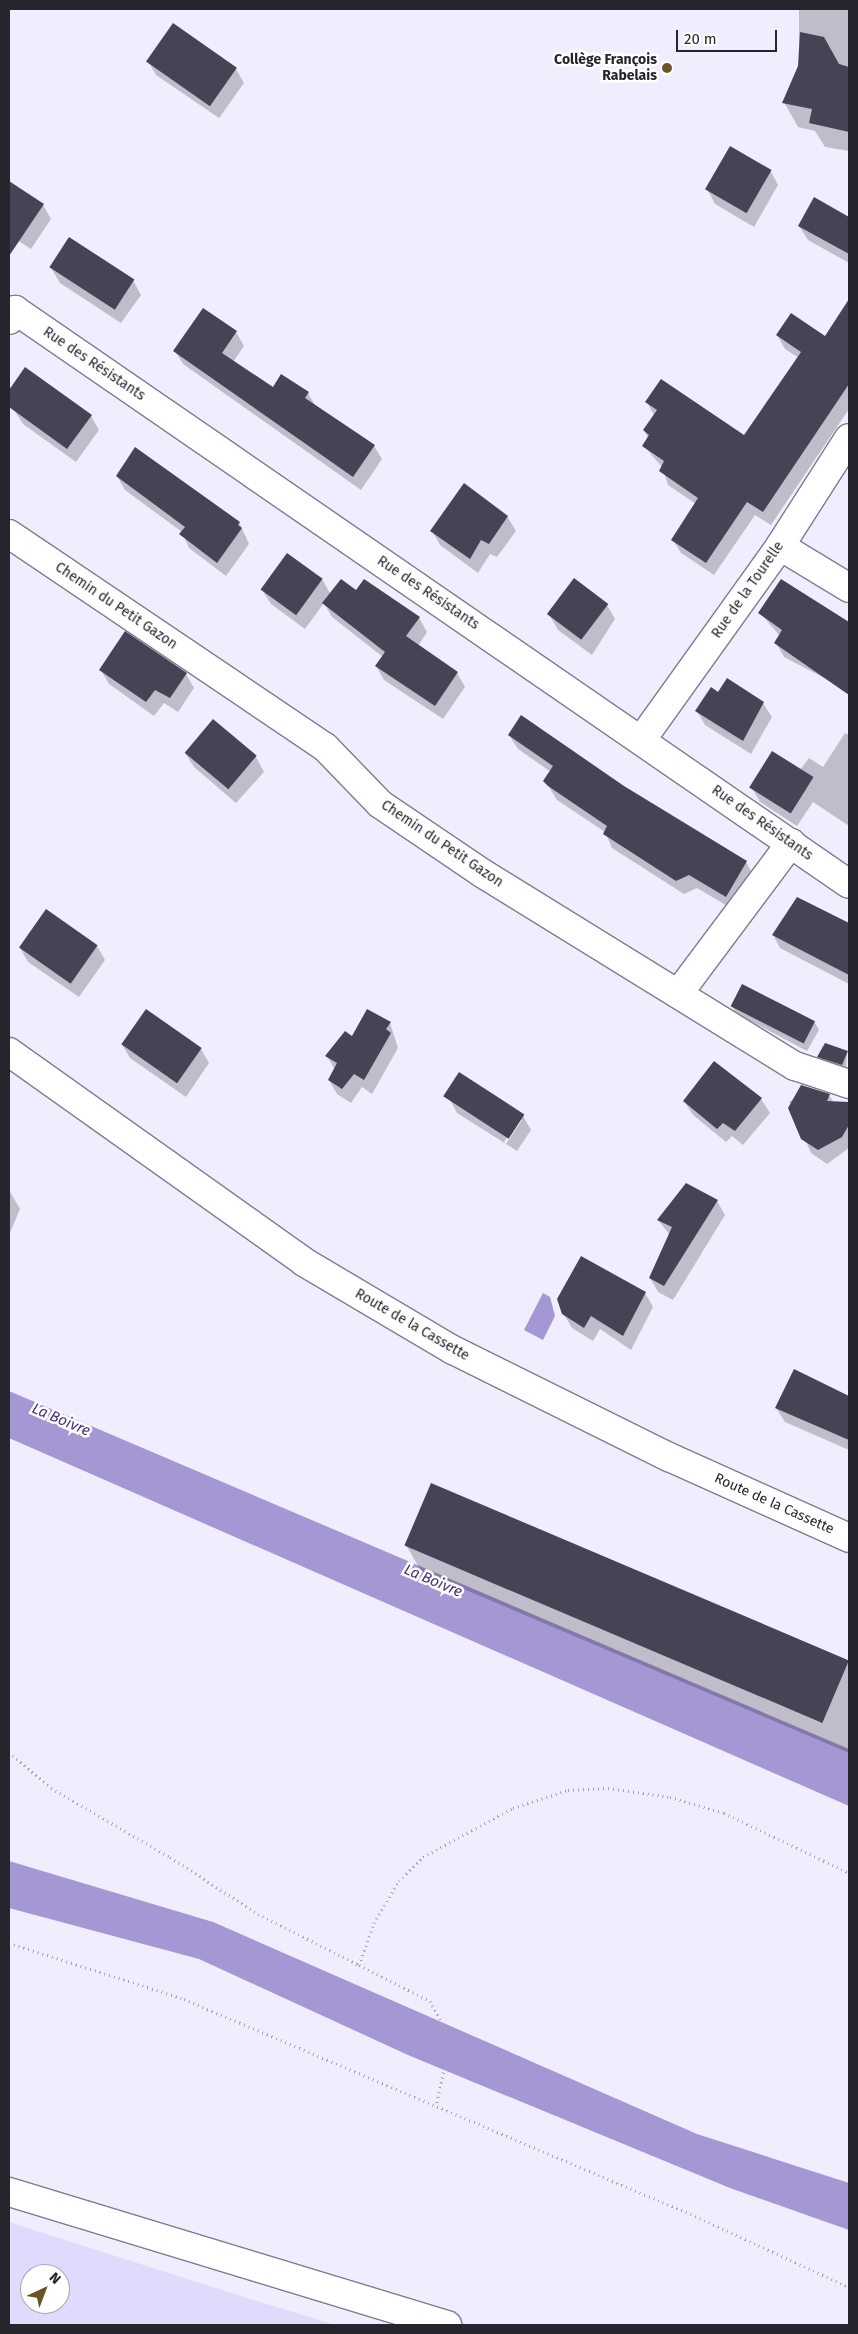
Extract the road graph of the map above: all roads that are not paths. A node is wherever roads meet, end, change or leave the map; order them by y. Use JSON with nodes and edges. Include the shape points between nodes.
{"nodes":[{"id":1,"x":9,"y":320,"type":"edge"},
{"id":2,"x":849,"y":438,"type":"edge"},
{"id":3,"x":9,"y":534,"type":"edge"},
{"id":4,"x":780,"y":546,"type":"junction"},
{"id":5,"x":849,"y":588,"type":"edge"},
{"id":6,"x":642,"y":739,"type":"junction"},
{"id":7,"x":791,"y":843,"type":"junction"},
{"id":8,"x":849,"y":884,"type":"edge"},
{"id":9,"x":678,"y":994,"type":"junction"},
{"id":10,"x":9,"y":1052,"type":"edge"},
{"id":11,"x":849,"y":1084,"type":"edge"},
{"id":12,"x":849,"y":1538,"type":"edge"},
{"id":13,"x":9,"y":2192,"type":"edge"},
{"id":14,"x":447,"y":2325,"type":"edge"}],
"edges":[{"from":1,"to":6,"type":"street","name":"Rue des Résistants","via":[[15,310]]},
{"from":2,"to":4,"type":"street","name":"Rue de la Tourelle"},
{"from":3,"to":9,"type":"street","name":"Chemin du Petit Gazon","via":[[325,747],[380,804]]},
{"from":4,"to":5,"type":"street"},
{"from":4,"to":6,"type":"street","name":"Rue de la Tourelle"},
{"from":6,"to":7,"type":"street","name":"Rue des Résistants"},
{"from":7,"to":8,"type":"street","name":"Rue des Résistants"},
{"from":7,"to":9,"type":"street"},
{"from":9,"to":11,"type":"street","name":"Chemin du Petit Gazon","via":[[795,1066]]},
{"from":10,"to":12,"type":"street","name":"Route de la Cassette","via":[[304,1262],[453,1350],[669,1457]]},
{"from":13,"to":14,"type":"street"}]}
